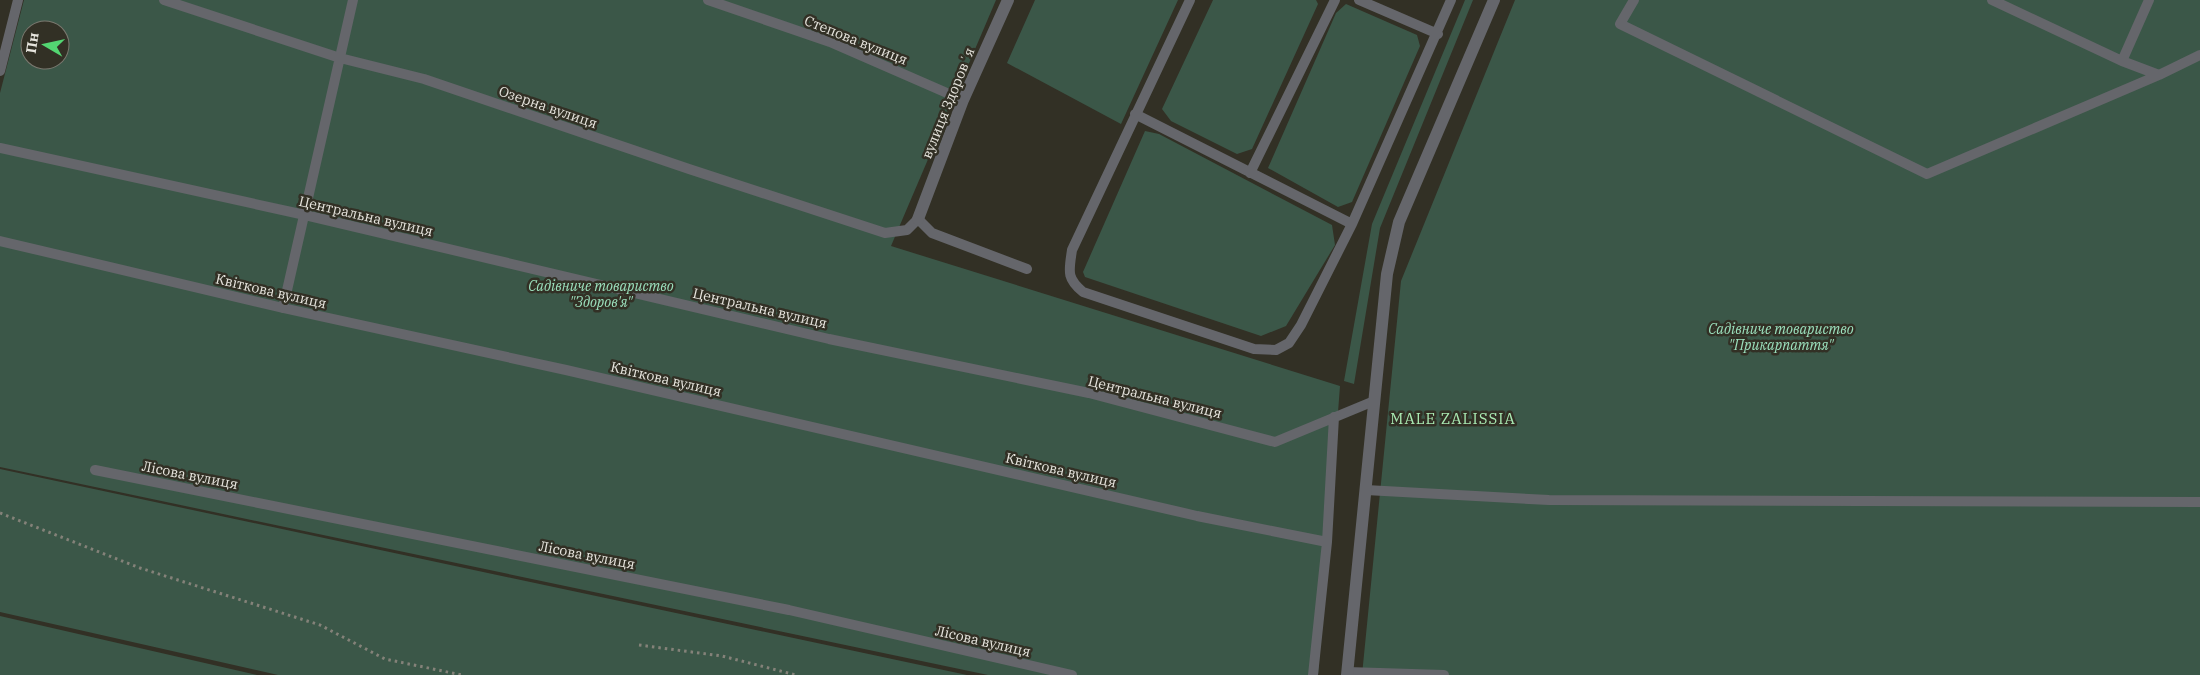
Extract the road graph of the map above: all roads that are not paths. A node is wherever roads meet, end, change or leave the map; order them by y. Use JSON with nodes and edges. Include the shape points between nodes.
{"nodes":[{"id":1,"x":18,"y":0,"type":"edge"},
{"id":2,"x":164,"y":0,"type":"edge"},
{"id":3,"x":353,"y":0,"type":"edge"},
{"id":4,"x":708,"y":0,"type":"edge"},
{"id":5,"x":1008,"y":0,"type":"edge"},
{"id":6,"x":1190,"y":0,"type":"edge"},
{"id":7,"x":1335,"y":0,"type":"edge"},
{"id":8,"x":1359,"y":0,"type":"edge"},
{"id":9,"x":1452,"y":0,"type":"edge"},
{"id":10,"x":1494,"y":0,"type":"edge"},
{"id":11,"x":1634,"y":0,"type":"edge"},
{"id":12,"x":1992,"y":0,"type":"edge"},
{"id":13,"x":2149,"y":0,"type":"edge"},
{"id":14,"x":1438,"y":34,"type":"junction"},
{"id":15,"x":2200,"y":55,"type":"edge"},
{"id":16,"x":340,"y":58,"type":"junction"},
{"id":17,"x":2122,"y":62,"type":"junction"},
{"id":18,"x":0,"y":71,"type":"edge"},
{"id":19,"x":2159,"y":75,"type":"junction"},
{"id":20,"x":964,"y":100,"type":"junction"},
{"id":21,"x":1135,"y":114,"type":"junction"},
{"id":22,"x":0,"y":148,"type":"edge"},
{"id":23,"x":1250,"y":173,"type":"junction"},
{"id":24,"x":304,"y":215,"type":"junction"},
{"id":25,"x":918,"y":219,"type":"junction"},
{"id":26,"x":1352,"y":224,"type":"junction"},
{"id":27,"x":0,"y":241,"type":"edge"},
{"id":28,"x":1027,"y":268,"type":"dead end"},
{"id":29,"x":283,"y":308,"type":"junction"},
{"id":30,"x":1374,"y":400,"type":"junction"},
{"id":31,"x":1334,"y":417,"type":"junction"},
{"id":32,"x":95,"y":470,"type":"dead end"},
{"id":33,"x":1366,"y":490,"type":"junction"},
{"id":34,"x":2200,"y":502,"type":"edge"},
{"id":35,"x":1327,"y":542,"type":"junction"},
{"id":36,"x":1347,"y":673,"type":"edge"},
{"id":37,"x":1072,"y":675,"type":"edge"},
{"id":38,"x":1313,"y":675,"type":"edge"},
{"id":39,"x":1444,"y":675,"type":"edge"}],
"edges":[{"from":1,"to":18,"type":"lane"},
{"from":2,"to":16,"type":"lane","name":"Озерна вулиця"},
{"from":3,"to":16,"type":"lane"},
{"from":4,"to":20,"type":"lane","name":"Степова вулиця","via":[[830,42]]},
{"from":5,"to":20,"type":"street","name":"вулиця Здоровʼя"},
{"from":6,"to":21,"type":"lane"},
{"from":7,"to":23,"type":"lane"},
{"from":8,"to":14,"type":"lane"},
{"from":9,"to":14,"type":"lane"},
{"from":10,"to":30,"type":"street","via":[[1399,222],[1387,274]]},
{"from":11,"to":19,"type":"lane","via":[[1620,24],[1927,174]]},
{"from":12,"to":17,"type":"lane"},
{"from":13,"to":17,"type":"lane"},
{"from":14,"to":26,"type":"lane"},
{"from":15,"to":19,"type":"lane"},
{"from":16,"to":24,"type":"lane"},
{"from":16,"to":25,"type":"lane","name":"Озерна вулиця","via":[[424,79],[885,233],[907,230]]},
{"from":17,"to":19,"type":"lane"},
{"from":20,"to":25,"type":"street","name":"вулиця Здоровʼя"},
{"from":21,"to":23,"type":"lane"},
{"from":21,"to":26,"type":"lane","via":[[1072,250],[1069,271],[1072,283],[1083,292],[1254,349],[1276,350],[1289,343],[1301,325]]},
{"from":22,"to":24,"type":"lane","name":"Центральна вулиця"},
{"from":23,"to":26,"type":"lane"},
{"from":24,"to":29,"type":"lane"},
{"from":24,"to":31,"type":"lane","name":"Центральна вулиця","via":[[829,339],[1089,393],[1275,442]]},
{"from":25,"to":28,"type":"lane","via":[[932,233]]},
{"from":27,"to":29,"type":"lane","name":"Квіткова вулиця"},
{"from":29,"to":35,"type":"lane","name":"Квіткова вулиця","via":[[576,372],[1197,516]]},
{"from":30,"to":31,"type":"lane","name":"Центральна вулиця"},
{"from":30,"to":33,"type":"street"},
{"from":31,"to":35,"type":"lane"},
{"from":32,"to":37,"type":"lane","name":"Лісова вулиця","via":[[790,610]]},
{"from":33,"to":34,"type":"lane","via":[[1549,500]]},
{"from":33,"to":36,"type":"street"},
{"from":35,"to":38,"type":"lane"},
{"from":36,"to":39,"type":"lane"}]}
